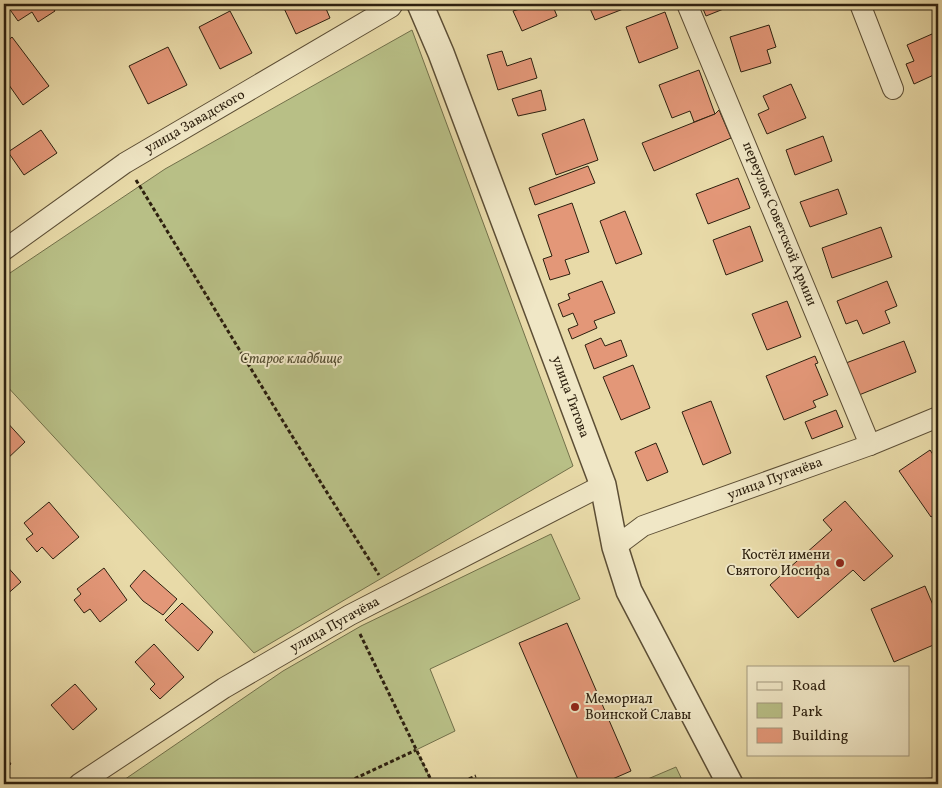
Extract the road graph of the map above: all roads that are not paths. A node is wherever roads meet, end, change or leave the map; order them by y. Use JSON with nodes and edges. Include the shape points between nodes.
{"nodes":[{"id":1,"x":393,"y":4,"type":"edge"},
{"id":2,"x":420,"y":4,"type":"edge"},
{"id":3,"x":688,"y":4,"type":"edge"},
{"id":4,"x":860,"y":4,"type":"edge"},
{"id":5,"x":893,"y":89,"type":"dead end"},
{"id":6,"x":4,"y":250,"type":"edge"},
{"id":7,"x":938,"y":417,"type":"edge"},
{"id":8,"x":870,"y":446,"type":"junction"},
{"id":9,"x":603,"y":485,"type":"junction"},
{"id":10,"x":614,"y":547,"type":"junction"},
{"id":11,"x":79,"y":784,"type":"edge"},
{"id":12,"x":730,"y":784,"type":"edge"}],
"edges":[{"from":1,"to":6,"type":"street","name":"улица Завадского","via":[[125,163]]},
{"from":2,"to":9,"type":"street","name":"улица Титова"},
{"from":3,"to":8,"type":"street","name":"переулок Советской Армии"},
{"from":4,"to":5,"type":"street"},
{"from":7,"to":8,"type":"street","name":"улица Пугачёва"},
{"from":8,"to":10,"type":"street","name":"улица Пугачёва","via":[[643,526]]},
{"from":9,"to":10,"type":"street","name":"улица Титова"},
{"from":9,"to":11,"type":"street","name":"улица Пугачёва","via":[[350,616],[224,688]]},
{"from":10,"to":12,"type":"street","name":"улица Титова","via":[[629,591]]}]}
